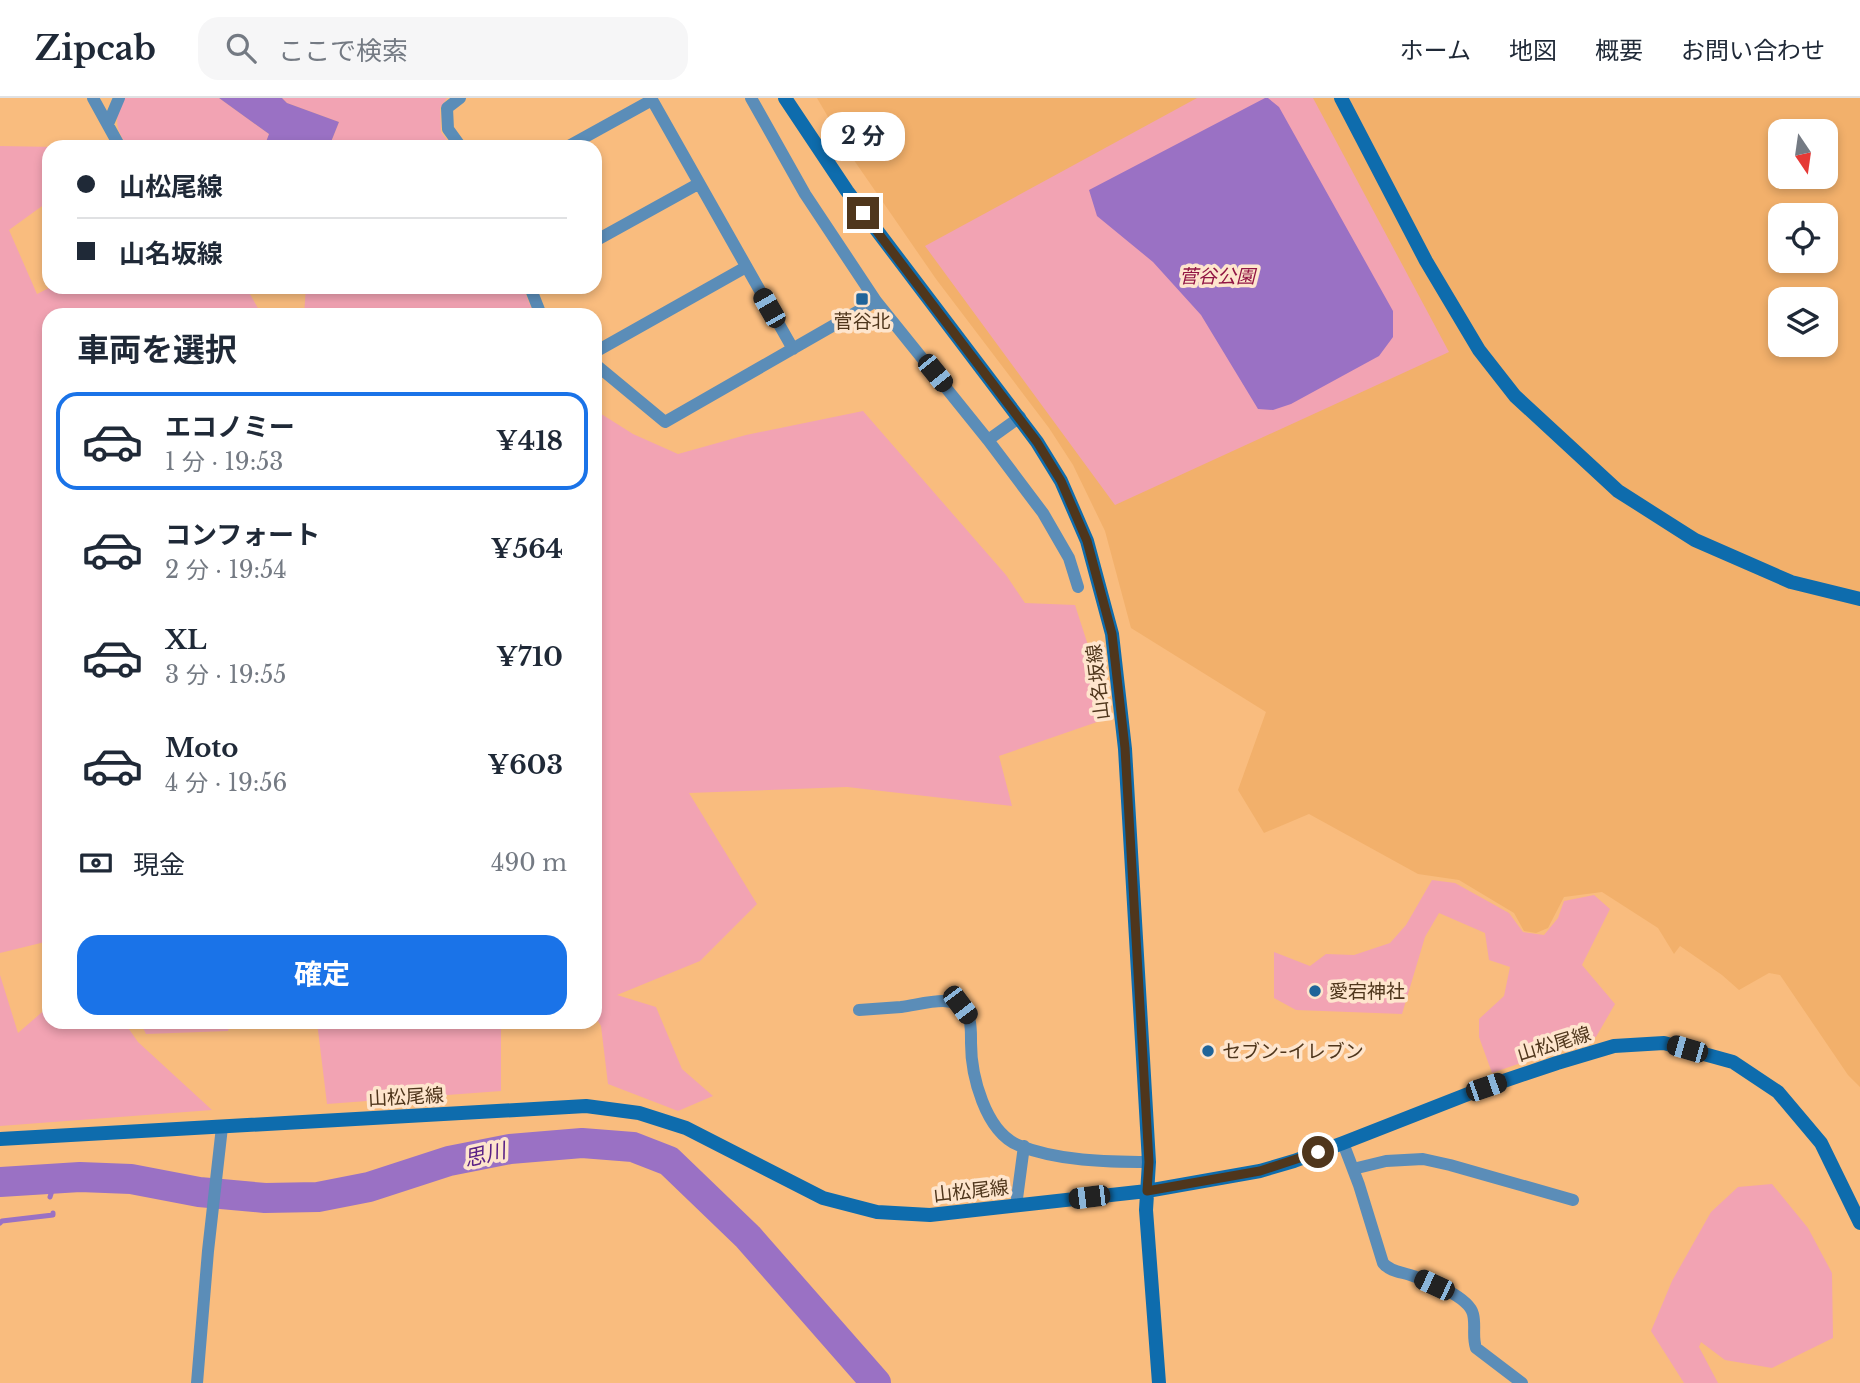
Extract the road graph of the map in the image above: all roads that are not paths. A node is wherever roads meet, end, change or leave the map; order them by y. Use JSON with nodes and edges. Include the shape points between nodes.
{"nodes":[{"id":1,"x":93,"y":98,"type":"edge"},
{"id":2,"x":119,"y":98,"type":"edge"},
{"id":3,"x":460,"y":98,"type":"edge"},
{"id":4,"x":751,"y":98,"type":"edge"},
{"id":5,"x":786,"y":98,"type":"edge"},
{"id":6,"x":1341,"y":98,"type":"edge"},
{"id":7,"x":651,"y":99,"type":"edge"},
{"id":8,"x":108,"y":124,"type":"junction"},
{"id":9,"x":116,"y":140,"type":"edge"},
{"id":10,"x":456,"y":140,"type":"edge"},
{"id":11,"x":579,"y":140,"type":"edge"},
{"id":12,"x":698,"y":184,"type":"junction"},
{"id":13,"x":602,"y":237,"type":"edge"},
{"id":14,"x":746,"y":267,"type":"junction"},
{"id":15,"x":876,"y":301,"type":"junction"},
{"id":16,"x":602,"y":348,"type":"edge"},
{"id":17,"x":793,"y":349,"type":"junction"},
{"id":18,"x":602,"y":370,"type":"edge"},
{"id":19,"x":1020,"y":417,"type":"junction"},
{"id":20,"x":988,"y":440,"type":"junction"},
{"id":21,"x":1078,"y":587,"type":"dead end"},
{"id":22,"x":1860,"y":599,"type":"edge"},
{"id":23,"x":859,"y":1010,"type":"dead end"},
{"id":24,"x":222,"y":1127,"type":"junction"},
{"id":25,"x":0,"y":1139,"type":"edge"},
{"id":26,"x":1343,"y":1143,"type":"junction"},
{"id":27,"x":1024,"y":1146,"type":"junction"},
{"id":28,"x":1149,"y":1162,"type":"junction"},
{"id":29,"x":1353,"y":1169,"type":"junction"},
{"id":30,"x":1147,"y":1191,"type":"junction"},
{"id":31,"x":1573,"y":1200,"type":"dead end"},
{"id":32,"x":1016,"y":1206,"type":"junction"},
{"id":33,"x":1860,"y":1223,"type":"edge"},
{"id":34,"x":197,"y":1383,"type":"edge"},
{"id":35,"x":1159,"y":1383,"type":"edge"},
{"id":36,"x":1522,"y":1383,"type":"edge"}],
"edges":[{"from":1,"to":8,"type":"street"},
{"from":2,"to":8,"type":"street"},
{"from":3,"to":10,"type":"street","via":[[447,108],[448,129]]},
{"from":4,"to":15,"type":"street","via":[[805,194]]},
{"from":5,"to":19,"type":"main road","name":"山名坂線","via":[[847,191]]},
{"from":6,"to":22,"type":"main road","via":[[1426,261],[1479,350],[1515,396],[1618,491],[1695,540],[1791,582]]},
{"from":7,"to":11,"type":"street"},
{"from":7,"to":12,"type":"street"},
{"from":8,"to":9,"type":"street"},
{"from":12,"to":13,"type":"street"},
{"from":12,"to":14,"type":"street"},
{"from":14,"to":16,"type":"street"},
{"from":14,"to":17,"type":"street"},
{"from":15,"to":17,"type":"street"},
{"from":15,"to":20,"type":"street"},
{"from":17,"to":18,"type":"street","via":[[665,422]]},
{"from":19,"to":20,"type":"street"},
{"from":19,"to":28,"type":"main road","name":"山名坂線","via":[[1061,481],[1087,541],[1112,634],[1125,748]]},
{"from":20,"to":21,"type":"street","via":[[1043,513],[1069,558]]},
{"from":23,"to":27,"type":"street","via":[[945,1001],[960,1005],[971,1019],[971,1057],[986,1109],[1001,1132]]},
{"from":24,"to":25,"type":"main road","name":"山松尾線"},
{"from":24,"to":32,"type":"main road","name":"山松尾線","via":[[586,1106],[639,1113],[685,1128],[823,1198],[877,1212],[930,1215]]},
{"from":24,"to":34,"type":"street"},
{"from":26,"to":29,"type":"street"},
{"from":26,"to":30,"type":"main road","name":"山松尾線","via":[[1260,1171]]},
{"from":26,"to":33,"type":"main road","name":"山松尾線","via":[[1557,1063],[1614,1046],[1664,1043],[1732,1062],[1778,1092],[1821,1143]]},
{"from":27,"to":28,"type":"street","via":[[1091,1161]]},
{"from":27,"to":32,"type":"street"},
{"from":28,"to":30,"type":"main road","name":"山名坂線"},
{"from":29,"to":31,"type":"street","via":[[1423,1159]]},
{"from":29,"to":36,"type":"street","via":[[1387,1269],[1415,1276],[1467,1303],[1473,1314],[1476,1348]]},
{"from":30,"to":32,"type":"main road","name":"山松尾線"},
{"from":30,"to":35,"type":"main road","name":"山名坂線"}]}
